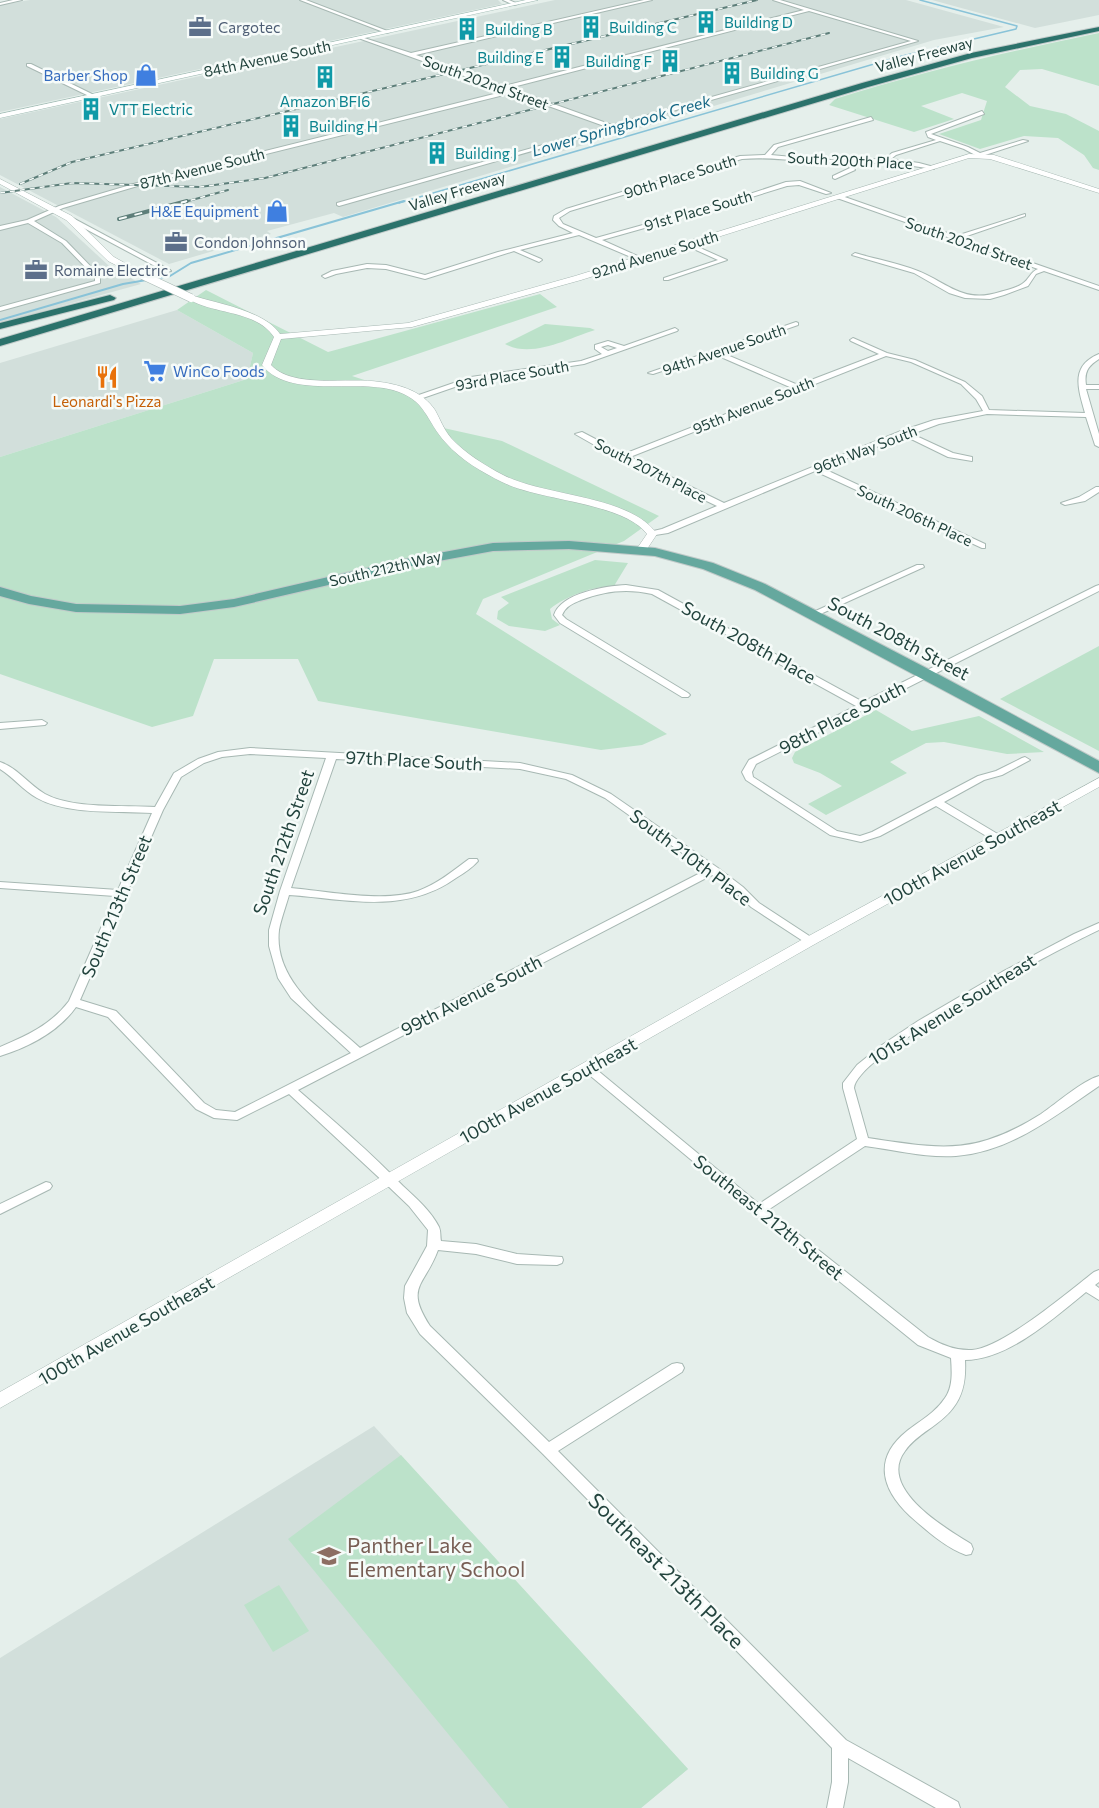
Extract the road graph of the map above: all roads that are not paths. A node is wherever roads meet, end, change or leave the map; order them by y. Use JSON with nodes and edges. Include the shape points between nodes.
{"nodes":[{"id":1,"x":20,"y":0,"type":"edge"},
{"id":2,"x":302,"y":0,"type":"edge"},
{"id":3,"x":505,"y":0,"type":"edge"},
{"id":4,"x":535,"y":0,"type":"edge"},
{"id":5,"x":650,"y":0,"type":"edge"},
{"id":6,"x":775,"y":0,"type":"edge"},
{"id":7,"x":0,"y":4,"type":"edge"},
{"id":8,"x":516,"y":4,"type":"junction"},
{"id":9,"x":809,"y":10,"type":"junction"},
{"id":10,"x":1099,"y":26,"type":"edge"},
{"id":11,"x":388,"y":32,"type":"junction"},
{"id":12,"x":363,"y":38,"type":"junction"},
{"id":13,"x":410,"y":55,"type":"junction"},
{"id":14,"x":29,"y":65,"type":"dead end"},
{"id":15,"x":503,"y":88,"type":"junction"},
{"id":16,"x":512,"y":91,"type":"junction"},
{"id":17,"x":93,"y":96,"type":"junction"},
{"id":18,"x":982,"y":113,"type":"dead end"},
{"id":19,"x":0,"y":116,"type":"edge"},
{"id":20,"x":871,"y":119,"type":"dead end"},
{"id":21,"x":610,"y":126,"type":"junction"},
{"id":22,"x":938,"y":141,"type":"dead end"},
{"id":23,"x":1025,"y":141,"type":"dead end"},
{"id":24,"x":768,"y":155,"type":"junction"},
{"id":25,"x":979,"y":155,"type":"junction"},
{"id":26,"x":888,"y":159,"type":"junction"},
{"id":27,"x":847,"y":161,"type":"junction"},
{"id":28,"x":932,"y":168,"type":"junction"},
{"id":29,"x":836,"y":177,"type":"dead end"},
{"id":30,"x":0,"y":181,"type":"edge"},
{"id":31,"x":1099,"y":191,"type":"edge"},
{"id":32,"x":828,"y":193,"type":"dead end"},
{"id":33,"x":839,"y":197,"type":"junction"},
{"id":34,"x":339,"y":204,"type":"dead end"},
{"id":35,"x":54,"y":210,"type":"junction"},
{"id":36,"x":1023,"y":215,"type":"dead end"},
{"id":37,"x":69,"y":218,"type":"junction"},
{"id":38,"x":29,"y":221,"type":"junction"},
{"id":39,"x":0,"y":228,"type":"edge"},
{"id":40,"x":579,"y":233,"type":"junction"},
{"id":41,"x":955,"y":238,"type":"junction"},
{"id":42,"x":596,"y":240,"type":"junction"},
{"id":43,"x":687,"y":244,"type":"junction"},
{"id":44,"x":516,"y":250,"type":"junction"},
{"id":45,"x":855,"y":255,"type":"dead end"},
{"id":46,"x":640,"y":259,"type":"junction"},
{"id":47,"x":539,"y":260,"type":"dead end"},
{"id":48,"x":1043,"y":269,"type":"junction"},
{"id":49,"x":168,"y":271,"type":"dead end"},
{"id":50,"x":325,"y":276,"type":"dead end"},
{"id":51,"x":666,"y":279,"type":"dead end"},
{"id":52,"x":1099,"y":288,"type":"edge"},
{"id":53,"x":138,"y":291,"type":"junction"},
{"id":54,"x":0,"y":309,"type":"edge"},
{"id":55,"x":796,"y":324,"type":"dead end"},
{"id":56,"x":0,"y":326,"type":"edge"},
{"id":57,"x":675,"y":330,"type":"dead end"},
{"id":58,"x":0,"y":333,"type":"edge"},
{"id":59,"x":278,"y":337,"type":"junction"},
{"id":60,"x":853,"y":340,"type":"dead end"},
{"id":61,"x":0,"y":342,"type":"edge"},
{"id":62,"x":623,"y":348,"type":"junction"},
{"id":63,"x":715,"y":352,"type":"junction"},
{"id":64,"x":608,"y":354,"type":"junction"},
{"id":65,"x":885,"y":354,"type":"junction"},
{"id":66,"x":1099,"y":356,"type":"edge"},
{"id":67,"x":651,"y":373,"type":"dead end"},
{"id":68,"x":796,"y":387,"type":"junction"},
{"id":69,"x":1084,"y":387,"type":"junction"},
{"id":70,"x":1099,"y":387,"type":"edge"},
{"id":71,"x":417,"y":397,"type":"junction"},
{"id":72,"x":987,"y":412,"type":"junction"},
{"id":73,"x":1089,"y":415,"type":"junction"},
{"id":74,"x":904,"y":433,"type":"junction"},
{"id":75,"x":579,"y":434,"type":"dead end"},
{"id":76,"x":1099,"y":445,"type":"edge"},
{"id":77,"x":622,"y":457,"type":"junction"},
{"id":78,"x":969,"y":459,"type":"dead end"},
{"id":79,"x":815,"y":468,"type":"junction"},
{"id":80,"x":1099,"y":489,"type":"edge"},
{"id":81,"x":1065,"y":503,"type":"dead end"},
{"id":82,"x":723,"y":506,"type":"junction"},
{"id":83,"x":652,"y":534,"type":"junction"},
{"id":84,"x":981,"y":546,"type":"dead end"},
{"id":85,"x":641,"y":550,"type":"junction"},
{"id":86,"x":674,"y":556,"type":"joint"},
{"id":87,"x":920,"y":567,"type":"dead end"},
{"id":88,"x":1099,"y":588,"type":"edge"},
{"id":89,"x":0,"y":591,"type":"edge"},
{"id":90,"x":813,"y":614,"type":"junction"},
{"id":91,"x":927,"y":674,"type":"junction"},
{"id":92,"x":685,"y":695,"type":"dead end"},
{"id":93,"x":863,"y":706,"type":"junction"},
{"id":94,"x":42,"y":723,"type":"dead end"},
{"id":95,"x":0,"y":726,"type":"edge"},
{"id":96,"x":221,"y":754,"type":"joint"},
{"id":97,"x":332,"y":756,"type":"junction"},
{"id":98,"x":1025,"y":760,"type":"dead end"},
{"id":99,"x":0,"y":765,"type":"edge"},
{"id":100,"x":1099,"y":768,"type":"edge"},
{"id":101,"x":570,"y":777,"type":"joint"},
{"id":102,"x":1099,"y":782,"type":"edge"},
{"id":103,"x":937,"y":802,"type":"junction"},
{"id":104,"x":158,"y":810,"type":"junction"},
{"id":105,"x":997,"y":838,"type":"junction"},
{"id":106,"x":473,"y":861,"type":"dead end"},
{"id":107,"x":714,"y":870,"type":"junction"},
{"id":108,"x":0,"y":885,"type":"edge"},
{"id":109,"x":285,"y":891,"type":"junction"},
{"id":110,"x":122,"y":893,"type":"junction"},
{"id":111,"x":1099,"y":926,"type":"edge"},
{"id":112,"x":810,"y":941,"type":"junction"},
{"id":113,"x":74,"y":1002,"type":"junction"},
{"id":114,"x":0,"y":1052,"type":"edge"},
{"id":115,"x":358,"y":1053,"type":"junction"},
{"id":116,"x":587,"y":1068,"type":"junction"},
{"id":117,"x":1099,"y":1080,"type":"edge"},
{"id":118,"x":290,"y":1089,"type":"junction"},
{"id":119,"x":863,"y":1141,"type":"junction"},
{"id":120,"x":389,"y":1180,"type":"junction"},
{"id":121,"x":46,"y":1186,"type":"dead end"},
{"id":122,"x":0,"y":1209,"type":"edge"},
{"id":123,"x":759,"y":1210,"type":"junction"},
{"id":124,"x":433,"y":1245,"type":"junction"},
{"id":125,"x":557,"y":1260,"type":"dead end"},
{"id":126,"x":1099,"y":1275,"type":"edge"},
{"id":127,"x":1086,"y":1285,"type":"junction"},
{"id":128,"x":1099,"y":1295,"type":"edge"},
{"id":129,"x":958,"y":1355,"type":"junction"},
{"id":130,"x":677,"y":1368,"type":"dead end"},
{"id":131,"x":0,"y":1401,"type":"edge"},
{"id":132,"x":548,"y":1450,"type":"junction"},
{"id":133,"x":966,"y":1549,"type":"dead end"},
{"id":134,"x":840,"y":1744,"type":"junction"},
{"id":135,"x":835,"y":1808,"type":"edge"},
{"id":136,"x":952,"y":1808,"type":"edge"}],
"edges":[{"from":1,"to":7,"type":"street"},
{"from":2,"to":11,"type":"street"},
{"from":3,"to":8,"type":"street"},
{"from":4,"to":8,"type":"main road","name":"84th Avenue South"},
{"from":5,"to":13,"type":"street"},
{"from":6,"to":9,"type":"street"},
{"from":8,"to":11,"type":"main road","name":"84th Avenue South"},
{"from":9,"to":15,"type":"street"},
{"from":9,"to":21,"type":"street","via":[[916,41]]},
{"from":10,"to":53,"type":"highway","name":"Valley Freeway","via":[[1007,42],[913,65]]},
{"from":10,"to":61,"type":"highway","name":"Valley Freeway","via":[[865,85]]},
{"from":11,"to":12,"type":"main road","name":"84th Avenue South"},
{"from":12,"to":13,"type":"street","name":"South 202nd Street"},
{"from":12,"to":17,"type":"main road","name":"84th Avenue South"},
{"from":13,"to":15,"type":"street","name":"South 202nd Street"},
{"from":14,"to":17,"type":"street"},
{"from":15,"to":16,"type":"street","name":"South 202nd Street"},
{"from":16,"to":21,"type":"street","name":"South 202nd Street"},
{"from":16,"to":35,"type":"street","name":"87th Avenue South","via":[[139,184]]},
{"from":17,"to":19,"type":"main road","name":"84th Avenue South"},
{"from":18,"to":25,"type":"street","via":[[928,133]]},
{"from":20,"to":24,"type":"street","name":"90th Place South","via":[[776,146]]},
{"from":21,"to":34,"type":"street"},
{"from":22,"to":26,"type":"street"},
{"from":23,"to":25,"type":"street","name":"92nd Avenue South"},
{"from":24,"to":27,"type":"street","name":"South 200th Place"},
{"from":24,"to":40,"type":"street","name":"90th Place South","via":[[735,158],[556,217],[561,225]]},
{"from":25,"to":28,"type":"street","name":"92nd Avenue South"},
{"from":25,"to":31,"type":"street"},
{"from":26,"to":27,"type":"street","name":"South 200th Place"},
{"from":26,"to":28,"type":"street","name":"South 200th Place"},
{"from":27,"to":29,"type":"street","via":[[853,169]]},
{"from":28,"to":33,"type":"street","name":"92nd Avenue South"},
{"from":30,"to":35,"type":"street"},
{"from":32,"to":42,"type":"street","name":"91st Place South","via":[[800,183],[786,184]]},
{"from":33,"to":41,"type":"street","name":"South 202nd Street"},
{"from":33,"to":43,"type":"street","name":"92nd Avenue South"},
{"from":35,"to":37,"type":"street"},
{"from":35,"to":38,"type":"street","name":"87th Avenue South"},
{"from":36,"to":41,"type":"street"},
{"from":37,"to":49,"type":"street"},
{"from":37,"to":59,"type":"street","bridge":true,"via":[[111,259],[191,298],[262,322],[273,328]]},
{"from":38,"to":39,"type":"street","name":"87th Avenue South"},
{"from":38,"to":54,"type":"street","via":[[64,242],[98,277],[98,282]]},
{"from":40,"to":42,"type":"street"},
{"from":40,"to":44,"type":"street"},
{"from":41,"to":48,"type":"street","name":"South 202nd Street"},
{"from":42,"to":46,"type":"street"},
{"from":43,"to":46,"type":"street","name":"92nd Avenue South"},
{"from":43,"to":51,"type":"street","via":[[724,260]]},
{"from":44,"to":47,"type":"street"},
{"from":44,"to":50,"type":"street","via":[[429,276],[376,266]]},
{"from":45,"to":48,"type":"street","via":[[916,272],[951,292],[973,297],[1014,290]]},
{"from":46,"to":59,"type":"street","name":"92nd Avenue South","via":[[409,325]]},
{"from":48,"to":52,"type":"street","name":"South 202nd Street"},
{"from":53,"to":56,"type":"highway"},
{"from":53,"to":58,"type":"highway","name":"Valley Freeway"},
{"from":55,"to":63,"type":"street","name":"94th Avenue South"},
{"from":57,"to":62,"type":"street","name":"93rd Place South"},
{"from":59,"to":71,"type":"street","via":[[266,365],[279,377],[378,384]]},
{"from":60,"to":65,"type":"street"},
{"from":62,"to":64,"type":"street","name":"93rd Place South"},
{"from":62,"to":64,"type":"street","name":"93rd Place South","via":[[608,343],[597,346]]},
{"from":63,"to":67,"type":"street","name":"94th Avenue South"},
{"from":63,"to":68,"type":"street"},
{"from":64,"to":71,"type":"street","name":"93rd Place South","via":[[576,365],[471,379]]},
{"from":65,"to":68,"type":"street","name":"95th Avenue South"},
{"from":65,"to":72,"type":"street","via":[[913,361],[963,383]]},
{"from":66,"to":69,"type":"street","via":[[1083,371]]},
{"from":68,"to":77,"type":"street","name":"95th Avenue South"},
{"from":69,"to":70,"type":"street"},
{"from":69,"to":73,"type":"street"},
{"from":71,"to":83,"type":"street","via":[[448,439],[490,471],[534,491],[616,511],[646,525]]},
{"from":72,"to":73,"type":"street","name":"96th Way South"},
{"from":72,"to":74,"type":"street","name":"96th Way South","via":[[953,417]]},
{"from":73,"to":76,"type":"street"},
{"from":74,"to":78,"type":"street"},
{"from":74,"to":79,"type":"street","name":"96th Way South"},
{"from":75,"to":77,"type":"street","name":"South 207th Place"},
{"from":77,"to":82,"type":"street","name":"South 207th Place"},
{"from":79,"to":82,"type":"street","name":"96th Way South"},
{"from":79,"to":84,"type":"street","name":"South 206th Place"},
{"from":80,"to":81,"type":"street","via":[[1082,500]]},
{"from":82,"to":83,"type":"street","name":"96th Way South"},
{"from":83,"to":85,"type":"street"},
{"from":85,"to":86,"type":"main road","name":"South 212th Way"},
{"from":85,"to":89,"type":"main road","name":"South 212th Way","via":[[569,545],[493,547],[215,606],[160,611],[97,610],[49,604]]},
{"from":86,"to":90,"type":"main road","name":"South 208th Street","via":[[723,570]]},
{"from":87,"to":90,"type":"street"},
{"from":88,"to":91,"type":"street","name":"98th Place South"},
{"from":90,"to":91,"type":"main road","name":"South 208th Street"},
{"from":91,"to":93,"type":"street","name":"98th Place South"},
{"from":91,"to":100,"type":"main road","name":"South 208th Street"},
{"from":92,"to":93,"type":"street","name":"South 208th Place","via":[[563,621],[558,612],[567,603],[597,591],[632,588],[664,595]]},
{"from":93,"to":103,"type":"street","name":"98th Place South","via":[[758,759],[747,772],[749,778],[834,833],[861,839]]},
{"from":94,"to":95,"type":"street"},
{"from":96,"to":97,"type":"street","name":"97th Place South","via":[[250,751]]},
{"from":96,"to":104,"type":"street","name":"South 213th Street","via":[[177,775]]},
{"from":97,"to":101,"type":"street","name":"97th Place South","via":[[520,766]]},
{"from":97,"to":109,"type":"street","name":"South 212th Street"},
{"from":98,"to":103,"type":"street"},
{"from":99,"to":104,"type":"street","name":"South 213th Street","via":[[42,797],[54,801]]},
{"from":101,"to":107,"type":"street","name":"South 210th Place","via":[[608,796]]},
{"from":102,"to":105,"type":"street","name":"100th Avenue Southeast"},
{"from":103,"to":105,"type":"street"},
{"from":104,"to":110,"type":"street","name":"South 213th Street"},
{"from":105,"to":112,"type":"street","name":"100th Avenue Southeast"},
{"from":106,"to":109,"type":"street","via":[[449,880],[413,896]]},
{"from":107,"to":112,"type":"street","name":"South 210th Place","via":[[755,905]]},
{"from":107,"to":115,"type":"street","name":"99th Avenue South"},
{"from":108,"to":110,"type":"street"},
{"from":109,"to":115,"type":"street","name":"South 212th Street","via":[[274,930],[283,978],[295,995]]},
{"from":110,"to":113,"type":"street","name":"South 213th Street"},
{"from":111,"to":119,"type":"street","name":"101st Avenue Southeast","via":[[1004,974],[879,1051],[860,1068],[849,1083]]},
{"from":112,"to":116,"type":"street","name":"100th Avenue Southeast"},
{"from":113,"to":114,"type":"street","name":"South 213th Street","via":[[54,1026]]},
{"from":113,"to":118,"type":"street","name":"99th Avenue South","via":[[112,1014],[200,1106],[214,1114],[228,1117],[245,1113]]},
{"from":115,"to":118,"type":"street","name":"99th Avenue South"},
{"from":116,"to":120,"type":"street","name":"100th Avenue Southeast"},
{"from":116,"to":123,"type":"street","name":"Southeast 212th Street"},
{"from":117,"to":119,"type":"street","via":[[1032,1125],[969,1150],[939,1151]]},
{"from":118,"to":120,"type":"street"},
{"from":119,"to":123,"type":"street"},
{"from":120,"to":124,"type":"street","via":[[428,1218],[434,1229]]},
{"from":120,"to":131,"type":"street","name":"100th Avenue Southeast"},
{"from":121,"to":122,"type":"street"},
{"from":123,"to":129,"type":"street","name":"Southeast 212th Street","via":[[923,1341]]},
{"from":124,"to":125,"type":"street","via":[[476,1249],[517,1259]]},
{"from":124,"to":132,"type":"street","name":"Southeast 213th Place","via":[[412,1284],[409,1300],[414,1316]]},
{"from":126,"to":127,"type":"street"},
{"from":127,"to":128,"type":"street"},
{"from":127,"to":129,"type":"street","via":[[999,1346],[982,1354]]},
{"from":129,"to":133,"type":"street","via":[[960,1376],[949,1406],[899,1448],[893,1458],[891,1476],[896,1491],[908,1506]]},
{"from":130,"to":132,"type":"street"},
{"from":132,"to":134,"type":"street","name":"Southeast 213th Place"},
{"from":134,"to":135,"type":"street"},
{"from":134,"to":136,"type":"street","name":"Southeast 213th Place"}]}
